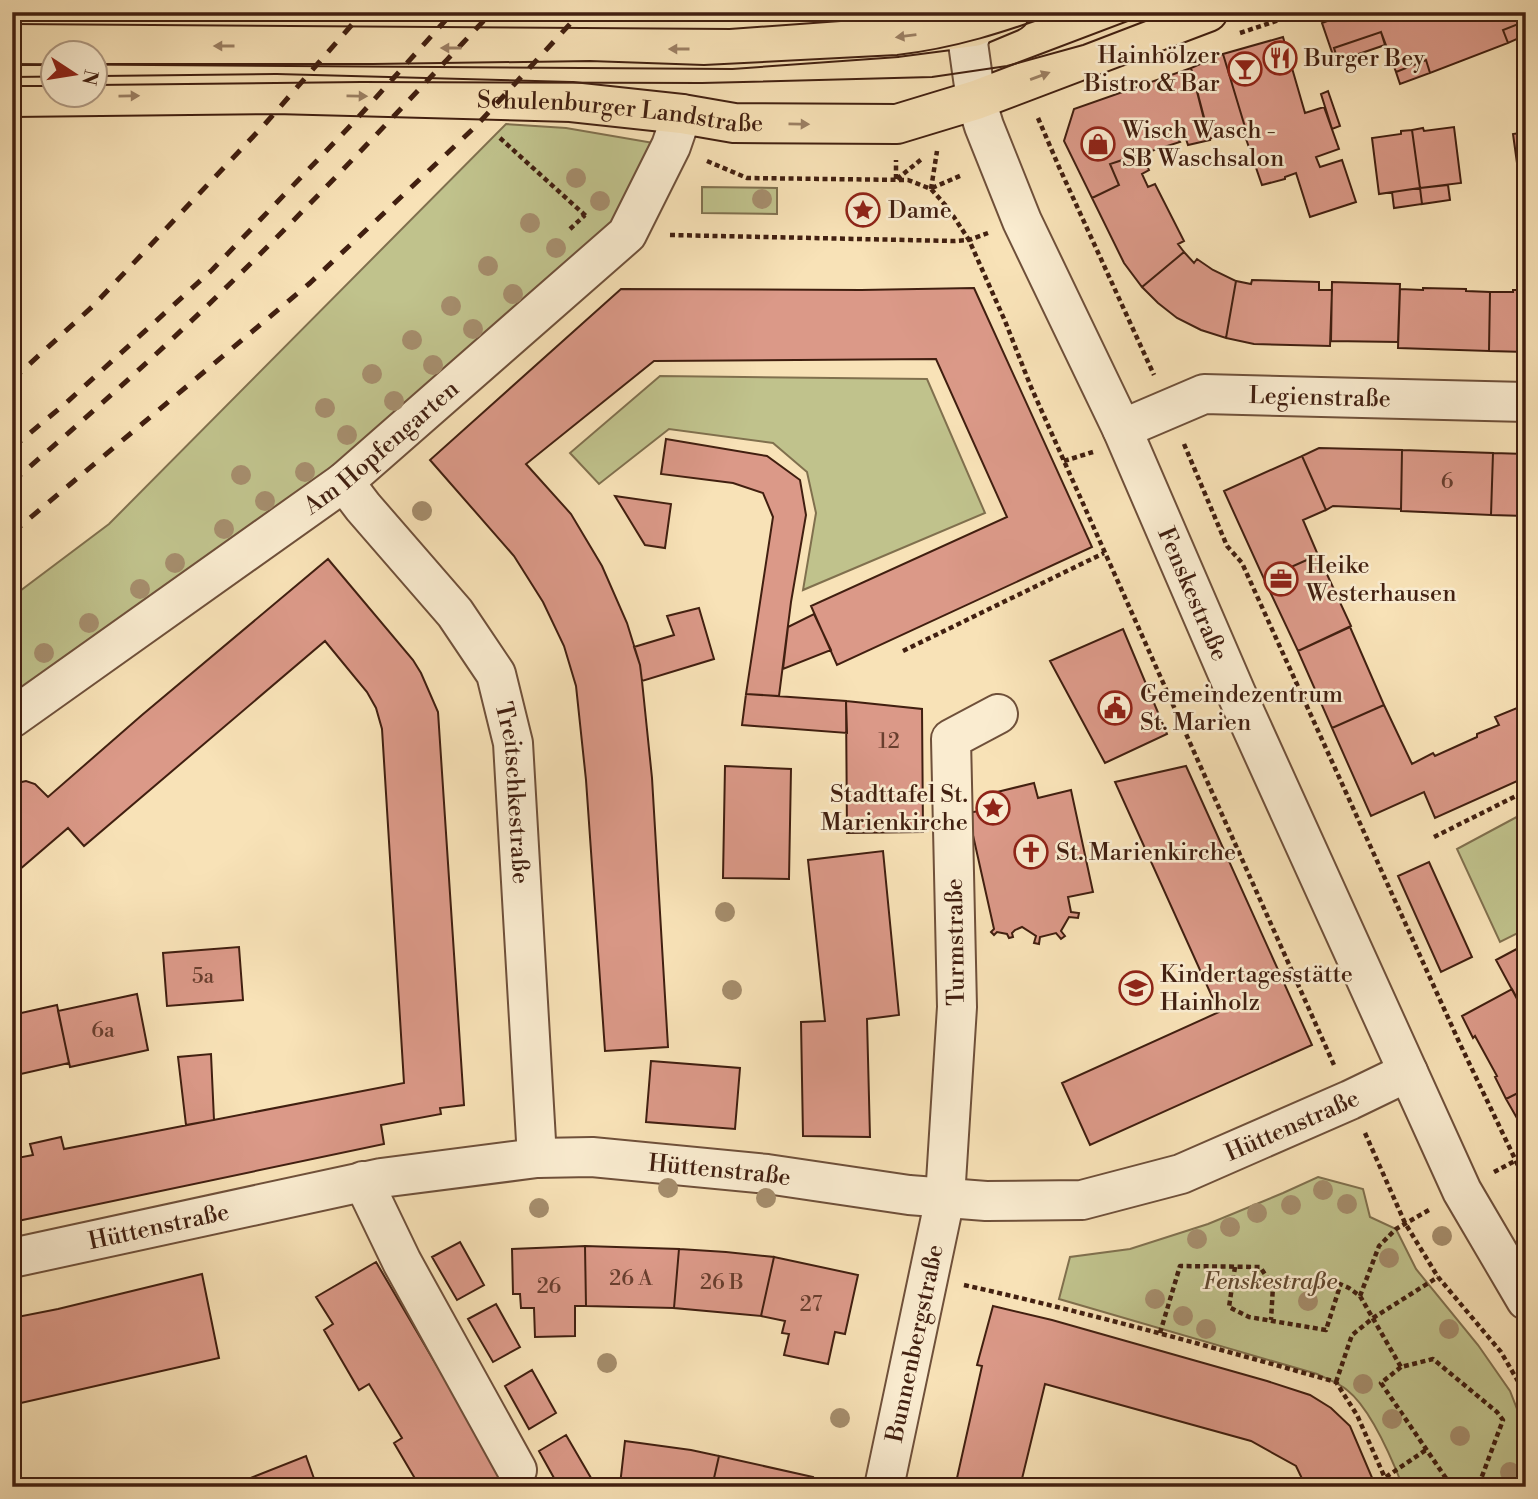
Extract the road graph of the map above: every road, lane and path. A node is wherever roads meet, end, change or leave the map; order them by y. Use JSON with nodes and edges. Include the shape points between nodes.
{"nodes":[{"id":1,"x":1010,"y":12,"type":"edge"},
{"id":2,"x":1208,"y":12,"type":"edge"},
{"id":3,"x":976,"y":20,"type":"edge"},
{"id":4,"x":12,"y":44,"type":"edge"},
{"id":5,"x":12,"y":97,"type":"edge"},
{"id":6,"x":976,"y":100,"type":"junction"},
{"id":7,"x":682,"y":114,"type":"junction"},
{"id":8,"x":1038,"y":116,"type":"dead end"},
{"id":9,"x":497,"y":135,"type":"dead end"},
{"id":10,"x":585,"y":215,"type":"junction"},
{"id":11,"x":565,"y":233,"type":"dead end"},
{"id":12,"x":622,"y":239,"type":"junction"},
{"id":13,"x":969,"y":240,"type":"dead end"},
{"id":14,"x":954,"y":241,"type":"dead end"},
{"id":15,"x":1526,"y":402,"type":"edge"},
{"id":16,"x":1169,"y":409,"type":"junction"},
{"id":17,"x":1122,"y":429,"type":"junction"},
{"id":18,"x":344,"y":482,"type":"junction"},
{"id":19,"x":1104,"y":553,"type":"junction"},
{"id":20,"x":903,"y":651,"type":"dead end"},
{"id":21,"x":998,"y":714,"type":"dead end"},
{"id":22,"x":12,"y":718,"type":"edge"},
{"id":23,"x":1526,"y":792,"type":"edge"},
{"id":24,"x":1434,"y":837,"type":"dead end"},
{"id":25,"x":1408,"y":1072,"type":"junction"},
{"id":26,"x":1350,"y":1100,"type":"junction"},
{"id":27,"x":537,"y":1158,"type":"junction"},
{"id":28,"x":363,"y":1181,"type":"junction"},
{"id":29,"x":1526,"y":1182,"type":"edge"},
{"id":30,"x":946,"y":1198,"type":"junction"},
{"id":31,"x":1405,"y":1223,"type":"junction"},
{"id":32,"x":12,"y":1258,"type":"edge"},
{"id":33,"x":1235,"y":1267,"type":"junction"},
{"id":34,"x":929,"y":1276,"type":"junction"},
{"id":35,"x":1438,"y":1277,"type":"junction"},
{"id":36,"x":1341,"y":1283,"type":"junction"},
{"id":37,"x":1273,"y":1286,"type":"junction"},
{"id":38,"x":1524,"y":1294,"type":"edge"},
{"id":39,"x":1360,"y":1296,"type":"junction"},
{"id":40,"x":1373,"y":1318,"type":"junction"},
{"id":41,"x":1271,"y":1320,"type":"junction"},
{"id":42,"x":1160,"y":1333,"type":"junction"},
{"id":43,"x":1401,"y":1367,"type":"junction"},
{"id":44,"x":1336,"y":1382,"type":"junction"},
{"id":45,"x":1526,"y":1395,"type":"edge"},
{"id":46,"x":1426,"y":1450,"type":"junction"},
{"id":47,"x":517,"y":1469,"type":"dead end"},
{"id":48,"x":1385,"y":1477,"type":"junction"},
{"id":49,"x":884,"y":1487,"type":"edge"},
{"id":50,"x":1389,"y":1487,"type":"edge"},
{"id":51,"x":1452,"y":1487,"type":"edge"},
{"id":52,"x":1478,"y":1487,"type":"edge"}],
"edges":[{"from":1,"to":3,"type":"main road","name":"Schulenburger Landstraße"},
{"from":6,"to":2,"type":"main road","name":"Schulenburger Landstraße","one_way":true},
{"from":3,"to":4,"type":"main road","name":"Schulenburger Landstraße","one_way":true,"via":[[897,37],[731,49]]},
{"from":3,"to":6,"type":"street","name":"Fenskestraße","via":[[968,43]]},
{"from":5,"to":7,"type":"main road","name":"Schulenburger Landstraße","one_way":true,"via":[[276,94],[571,102]]},
{"from":7,"to":6,"type":"main road","name":"Schulenburger Landstraße","one_way":true,"via":[[734,123],[897,124]]},
{"from":6,"to":17,"type":"street","name":"Fenskestraße","via":[[1021,222]]},
{"from":7,"to":12,"type":"street","name":"Am Hopfengarten","via":[[671,146]]},
{"from":8,"to":16,"type":"path"},
{"from":9,"to":10,"type":"path"},
{"from":10,"to":11,"type":"path"},
{"from":10,"to":12,"type":"path"},
{"from":12,"to":14,"type":"path"},
{"from":12,"to":18,"type":"street","name":"Am Hopfengarten"},
{"from":13,"to":19,"type":"path"},
{"from":15,"to":16,"type":"street","name":"Legienstraße","via":[[1204,394]]},
{"from":16,"to":17,"type":"street","name":"Legienstraße"},
{"from":16,"to":29,"type":"path","via":[[1227,546],[1242,563]]},
{"from":17,"to":25,"type":"street","name":"Fenskestraße"},
{"from":18,"to":22,"type":"street","name":"Am Hopfengarten"},
{"from":18,"to":27,"type":"street","name":"Treitschkestraße","via":[[455,613],[496,674],[513,743]]},
{"from":19,"to":20,"type":"path"},
{"from":19,"to":26,"type":"path"},
{"from":21,"to":30,"type":"street","name":"Turmstraße","via":[[951,739],[957,1007]]},
{"from":23,"to":24,"type":"path"},
{"from":25,"to":26,"type":"street","name":"Hüttenstraße"},
{"from":25,"to":38,"type":"street","name":"Fenskestraße","via":[[1462,1191]]},
{"from":26,"to":30,"type":"street","name":"Hüttenstraße","via":[[1181,1174],[1082,1200]]},
{"from":26,"to":31,"type":"path"},
{"from":27,"to":28,"type":"street","name":"Hüttenstraße"},
{"from":27,"to":30,"type":"street","name":"Hüttenstraße","via":[[592,1157],[740,1171]]},
{"from":28,"to":32,"type":"street","name":"Hüttenstraße"},
{"from":28,"to":47,"type":"street","via":[[402,1262]]},
{"from":30,"to":34,"type":"street","name":"Bunnenbergstraße"},
{"from":31,"to":35,"type":"path"},
{"from":31,"to":39,"type":"path","via":[[1379,1246]]},
{"from":33,"to":37,"type":"path","via":[[1260,1267]]},
{"from":33,"to":41,"type":"path","via":[[1229,1307],[1249,1317]]},
{"from":33,"to":42,"type":"path","via":[[1180,1266]]},
{"from":34,"to":42,"type":"path"},
{"from":34,"to":49,"type":"street","name":"Bunnenbergstraße"},
{"from":35,"to":40,"type":"path"},
{"from":35,"to":45,"type":"path","via":[[1501,1352]]},
{"from":36,"to":37,"type":"path","via":[[1283,1279]]},
{"from":36,"to":39,"type":"path"},
{"from":36,"to":41,"type":"path","via":[[1326,1330]]},
{"from":37,"to":41,"type":"path"},
{"from":39,"to":40,"type":"path"},
{"from":40,"to":43,"type":"path"},
{"from":40,"to":44,"type":"path","via":[[1352,1335]]},
{"from":42,"to":44,"type":"path"},
{"from":43,"to":46,"type":"path","via":[[1381,1383]]},
{"from":43,"to":52,"type":"path","via":[[1433,1359],[1503,1420]]},
{"from":44,"to":48,"type":"path","via":[[1357,1415]]},
{"from":46,"to":48,"type":"path"},
{"from":46,"to":51,"type":"path"},
{"from":48,"to":50,"type":"path"}]}
